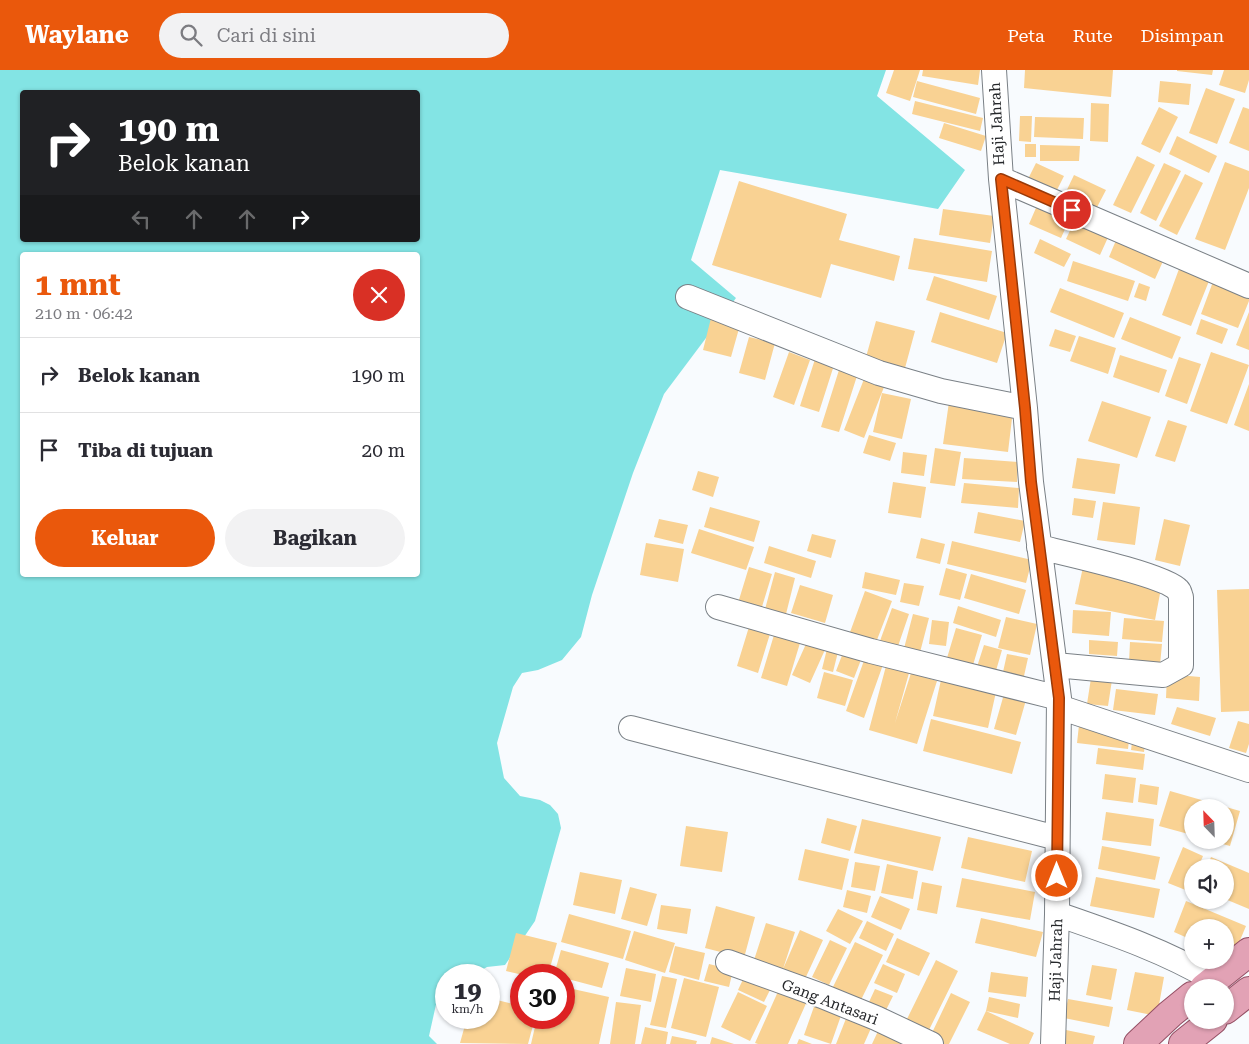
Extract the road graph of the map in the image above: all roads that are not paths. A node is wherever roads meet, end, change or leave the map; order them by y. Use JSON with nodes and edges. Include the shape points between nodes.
{"nodes":[{"id":1,"x":994,"y":70,"type":"edge"},
{"id":2,"x":1001,"y":179,"type":"junction"},
{"id":3,"x":1249,"y":286,"type":"edge"},
{"id":4,"x":688,"y":296,"type":"dead end"},
{"id":5,"x":1025,"y":408,"type":"junction"},
{"id":6,"x":1039,"y":547,"type":"junction"},
{"id":7,"x":718,"y":607,"type":"dead end"},
{"id":8,"x":1055,"y":665,"type":"junction"},
{"id":9,"x":1059,"y":703,"type":"junction"},
{"id":10,"x":631,"y":728,"type":"dead end"},
{"id":11,"x":1249,"y":770,"type":"edge"},
{"id":12,"x":1057,"y":838,"type":"junction"},
{"id":13,"x":1057,"y":914,"type":"junction"},
{"id":14,"x":1249,"y":952,"type":"edge"},
{"id":15,"x":728,"y":962,"type":"dead end"},
{"id":16,"x":1203,"y":979,"type":"edge"},
{"id":17,"x":1215,"y":979,"type":"edge"},
{"id":18,"x":1249,"y":991,"type":"edge"},
{"id":19,"x":1184,"y":1003,"type":"edge"},
{"id":20,"x":1234,"y":1003,"type":"edge"},
{"id":21,"x":1202,"y":1029,"type":"edge"},
{"id":22,"x":931,"y":1044,"type":"edge"},
{"id":23,"x":1053,"y":1044,"type":"edge"},
{"id":24,"x":1138,"y":1044,"type":"edge"},
{"id":25,"x":1183,"y":1044,"type":"edge"}],
"edges":[{"from":1,"to":2,"type":"street","name":"Haji Jahrah"},
{"from":2,"to":3,"type":"street"},
{"from":2,"to":5,"type":"street","name":"Haji Jahrah"},
{"from":4,"to":5,"type":"street","via":[[879,373],[941,391]]},
{"from":5,"to":6,"type":"street","name":"Haji Jahrah"},
{"from":6,"to":8,"type":"street","name":"Haji Jahrah"},
{"from":6,"to":8,"type":"street","via":[[1110,564],[1165,582],[1178,590],[1181,597],[1182,664],[1174,670],[1163,675]]},
{"from":7,"to":9,"type":"street"},
{"from":8,"to":9,"type":"street","name":"Haji Jahrah"},
{"from":9,"to":11,"type":"street"},
{"from":9,"to":12,"type":"street","name":"Haji Jahrah"},
{"from":10,"to":12,"type":"street"},
{"from":12,"to":13,"type":"street","name":"Haji Jahrah"},
{"from":13,"to":16,"type":"street","via":[[1183,962]]},
{"from":13,"to":23,"type":"street","name":"Haji Jahrah"},
{"from":14,"to":17,"type":"main road"},
{"from":15,"to":22,"type":"street","name":"Gang Antasari","via":[[822,996]]},
{"from":18,"to":20,"type":"main road"},
{"from":19,"to":24,"type":"main road"},
{"from":21,"to":25,"type":"main road"}]}
